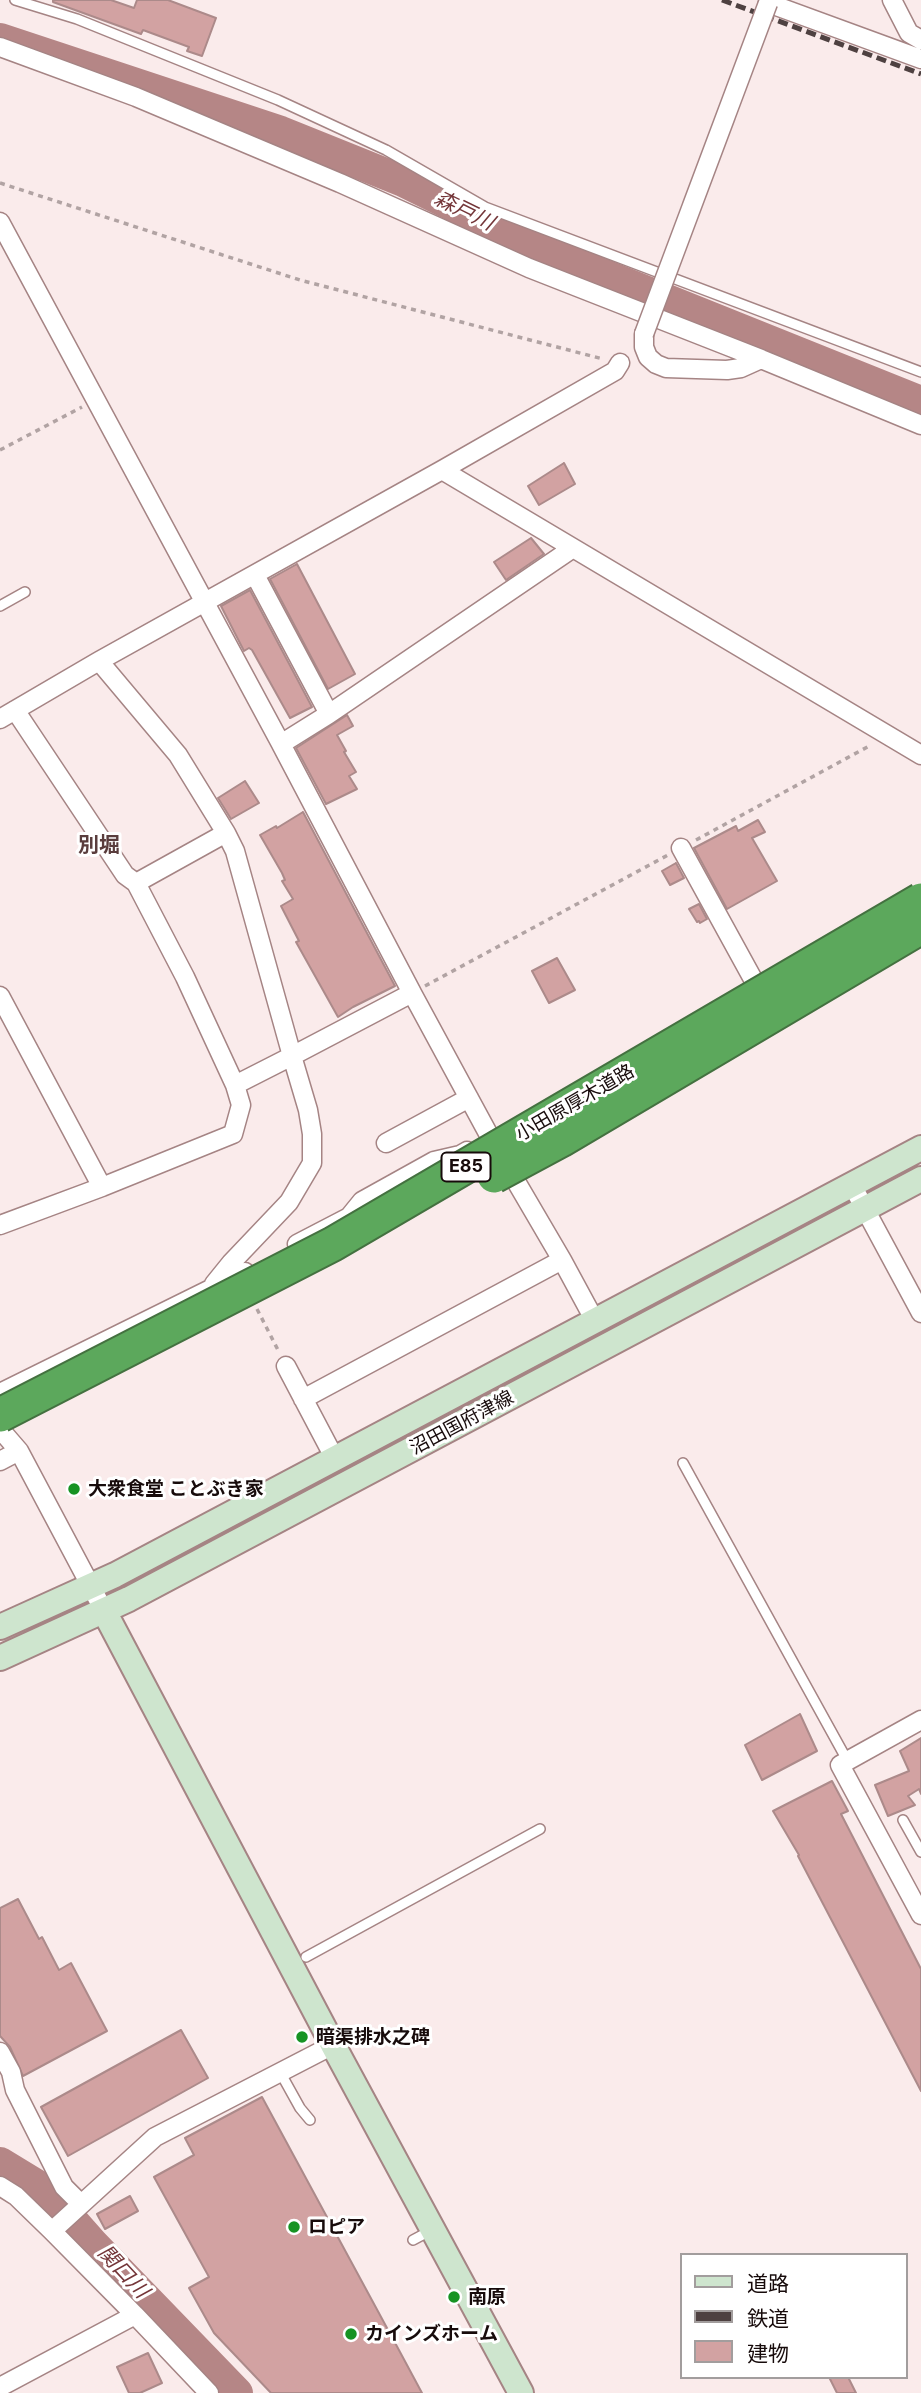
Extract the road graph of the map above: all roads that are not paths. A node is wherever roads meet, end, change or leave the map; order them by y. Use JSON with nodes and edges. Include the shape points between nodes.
{"nodes":[{"id":1,"x":15,"y":0,"type":"edge"},
{"id":2,"x":892,"y":0,"type":"edge"},
{"id":3,"x":921,"y":40,"type":"edge"},
{"id":4,"x":0,"y":47,"type":"edge"},
{"id":5,"x":921,"y":59,"type":"edge"},
{"id":6,"x":0,"y":222,"type":"edge"},
{"id":7,"x":761,"y":359,"type":"junction"},
{"id":8,"x":620,"y":363,"type":"road end"},
{"id":9,"x":921,"y":372,"type":"edge"},
{"id":10,"x":921,"y":425,"type":"edge"},
{"id":11,"x":442,"y":470,"type":"junction"},
{"id":12,"x":573,"y":548,"type":"junction"},
{"id":13,"x":255,"y":575,"type":"junction"},
{"id":14,"x":25,"y":592,"type":"dead end"},
{"id":15,"x":205,"y":603,"type":"junction"},
{"id":16,"x":0,"y":606,"type":"edge"},
{"id":17,"x":99,"y":661,"type":"junction"},
{"id":18,"x":8,"y":714,"type":"edge"},
{"id":19,"x":329,"y":714,"type":"junction"},
{"id":20,"x":281,"y":744,"type":"junction"},
{"id":21,"x":921,"y":755,"type":"edge"},
{"id":22,"x":226,"y":833,"type":"junction"},
{"id":23,"x":681,"y":848,"type":"road end"},
{"id":24,"x":136,"y":883,"type":"junction"},
{"id":25,"x":921,"y":884,"type":"edge"},
{"id":26,"x":921,"y":900,"type":"edge"},
{"id":27,"x":921,"y":927,"type":"edge"},
{"id":28,"x":754,"y":981,"type":"junction"},
{"id":29,"x":412,"y":993,"type":"junction"},
{"id":30,"x":0,"y":996,"type":"edge"},
{"id":31,"x":292,"y":1056,"type":"junction"},
{"id":32,"x":235,"y":1085,"type":"junction"},
{"id":33,"x":468,"y":1098,"type":"junction"},
{"id":34,"x":490,"y":1138,"type":"junction"},
{"id":35,"x":386,"y":1143,"type":"dead end"},
{"id":36,"x":921,"y":1148,"type":"edge"},
{"id":37,"x":921,"y":1179,"type":"edge"},
{"id":38,"x":852,"y":1185,"type":"junction"},
{"id":39,"x":102,"y":1187,"type":"junction"},
{"id":40,"x":865,"y":1209,"type":"junction"},
{"id":41,"x":0,"y":1225,"type":"edge"},
{"id":42,"x":562,"y":1259,"type":"junction"},
{"id":43,"x":212,"y":1287,"type":"junction"},
{"id":44,"x":921,"y":1313,"type":"edge"},
{"id":45,"x":595,"y":1321,"type":"junction"},
{"id":46,"x":286,"y":1366,"type":"road end"},
{"id":47,"x":0,"y":1393,"type":"edge"},
{"id":48,"x":303,"y":1399,"type":"junction"},
{"id":49,"x":0,"y":1415,"type":"edge"},
{"id":50,"x":0,"y":1429,"type":"edge"},
{"id":51,"x":9,"y":1444,"type":"edge"},
{"id":52,"x":335,"y":1459,"type":"junction"},
{"id":53,"x":0,"y":1461,"type":"edge"},
{"id":54,"x":683,"y":1463,"type":"dead end"},
{"id":55,"x":92,"y":1586,"type":"junction"},
{"id":56,"x":104,"y":1611,"type":"junction"},
{"id":57,"x":0,"y":1627,"type":"edge"},
{"id":58,"x":0,"y":1658,"type":"edge"},
{"id":59,"x":921,"y":1720,"type":"edge"},
{"id":60,"x":847,"y":1760,"type":"junction"},
{"id":61,"x":903,"y":1820,"type":"dead end"},
{"id":62,"x":540,"y":1829,"type":"dead end"},
{"id":63,"x":921,"y":1852,"type":"edge"},
{"id":64,"x":921,"y":1915,"type":"edge"},
{"id":65,"x":306,"y":1957,"type":"dead end"},
{"id":66,"x":333,"y":2045,"type":"junction"},
{"id":67,"x":0,"y":2052,"type":"edge"},
{"id":68,"x":5,"y":2071,"type":"edge"},
{"id":69,"x":280,"y":2073,"type":"junction"},
{"id":70,"x":310,"y":2120,"type":"dead end"},
{"id":71,"x":0,"y":2186,"type":"edge"},
{"id":72,"x":80,"y":2203,"type":"junction"},
{"id":73,"x":52,"y":2231,"type":"junction"},
{"id":74,"x":135,"y":2315,"type":"junction"},
{"id":75,"x":0,"y":2388,"type":"edge"},
{"id":76,"x":209,"y":2393,"type":"edge"},
{"id":77,"x":522,"y":2393,"type":"edge"}],
"edges":[{"from":1,"to":9,"type":"lane","via":[[89,24],[278,100],[386,150],[485,207]]},
{"from":2,"to":3,"type":"street","via":[[909,33]]},
{"from":4,"to":7,"type":"street","via":[[136,97],[529,268]]},
{"from":5,"to":7,"type":"street","bridge":true,"via":[[768,3],[644,334],[648,357],[673,370],[727,370]]},
{"from":6,"to":15,"type":"street"},
{"from":7,"to":10,"type":"street"},
{"from":8,"to":11,"type":"street","via":[[615,371]]},
{"from":11,"to":12,"type":"street"},
{"from":11,"to":13,"type":"street"},
{"from":12,"to":19,"type":"street"},
{"from":12,"to":21,"type":"street"},
{"from":13,"to":15,"type":"street"},
{"from":13,"to":19,"type":"street"},
{"from":14,"to":16,"type":"lane"},
{"from":15,"to":17,"type":"street"},
{"from":15,"to":20,"type":"street"},
{"from":17,"to":18,"type":"street"},
{"from":17,"to":22,"type":"street","via":[[177,755]]},
{"from":18,"to":24,"type":"street","via":[[125,875]]},
{"from":19,"to":20,"type":"street"},
{"from":20,"to":29,"type":"street"},
{"from":22,"to":24,"type":"street"},
{"from":22,"to":31,"type":"street","via":[[235,851]]},
{"from":23,"to":28,"type":"street"},
{"from":24,"to":32,"type":"street"},
{"from":25,"to":28,"type":"street"},
{"from":26,"to":49,"type":"highway","name":"小田原厚木道路","number":"E85","bridge":true,"via":[[333,1244]]},
{"from":27,"to":51,"type":"highway","name":"小田原厚木道路","number":"E85","bridge":true,"via":[[561,1140]]},
{"from":28,"to":34,"type":"street"},
{"from":29,"to":31,"type":"street"},
{"from":29,"to":33,"type":"street"},
{"from":30,"to":39,"type":"street"},
{"from":31,"to":32,"type":"street"},
{"from":31,"to":43,"type":"street","via":[[308,1110],[312,1163],[289,1202]]},
{"from":32,"to":39,"type":"street","via":[[241,1105],[233,1134]]},
{"from":33,"to":34,"type":"street"},
{"from":33,"to":35,"type":"street"},
{"from":34,"to":42,"type":"street"},
{"from":34,"to":43,"type":"street","via":[[460,1155],[434,1161],[362,1201],[349,1217]]},
{"from":36,"to":38,"type":"main road","name":"沼田国府津線"},
{"from":37,"to":40,"type":"main road","name":"沼田国府津線"},
{"from":38,"to":40,"type":"street"},
{"from":38,"to":45,"type":"main road","name":"沼田国府津線"},
{"from":39,"to":41,"type":"street"},
{"from":40,"to":44,"type":"street"},
{"from":40,"to":56,"type":"main road","name":"沼田国府津線"},
{"from":42,"to":45,"type":"street"},
{"from":42,"to":48,"type":"street"},
{"from":43,"to":47,"type":"street"},
{"from":45,"to":52,"type":"main road","name":"沼田国府津線"},
{"from":46,"to":48,"type":"street"},
{"from":48,"to":52,"type":"street"},
{"from":50,"to":51,"type":"street"},
{"from":51,"to":53,"type":"street"},
{"from":51,"to":55,"type":"street"},
{"from":52,"to":55,"type":"main road","name":"沼田国府津線"},
{"from":54,"to":60,"type":"lane"},
{"from":55,"to":56,"type":"street"},
{"from":55,"to":57,"type":"main road","name":"沼田国府津線"},
{"from":56,"to":58,"type":"main road","name":"沼田国府津線"},
{"from":56,"to":66,"type":"main road"},
{"from":59,"to":60,"type":"street"},
{"from":60,"to":64,"type":"street","via":[[840,1765]]},
{"from":61,"to":63,"type":"lane"},
{"from":62,"to":65,"type":"lane"},
{"from":66,"to":69,"type":"street"},
{"from":66,"to":77,"type":"main road","via":[[423,2234]]},
{"from":67,"to":68,"type":"street"},
{"from":68,"to":72,"type":"street","via":[[64,2187]]},
{"from":69,"to":70,"type":"lane"},
{"from":69,"to":72,"type":"street","via":[[155,2137]]},
{"from":71,"to":73,"type":"street"},
{"from":72,"to":73,"type":"street"},
{"from":73,"to":74,"type":"street"},
{"from":74,"to":75,"type":"street"},
{"from":74,"to":76,"type":"street"}]}
